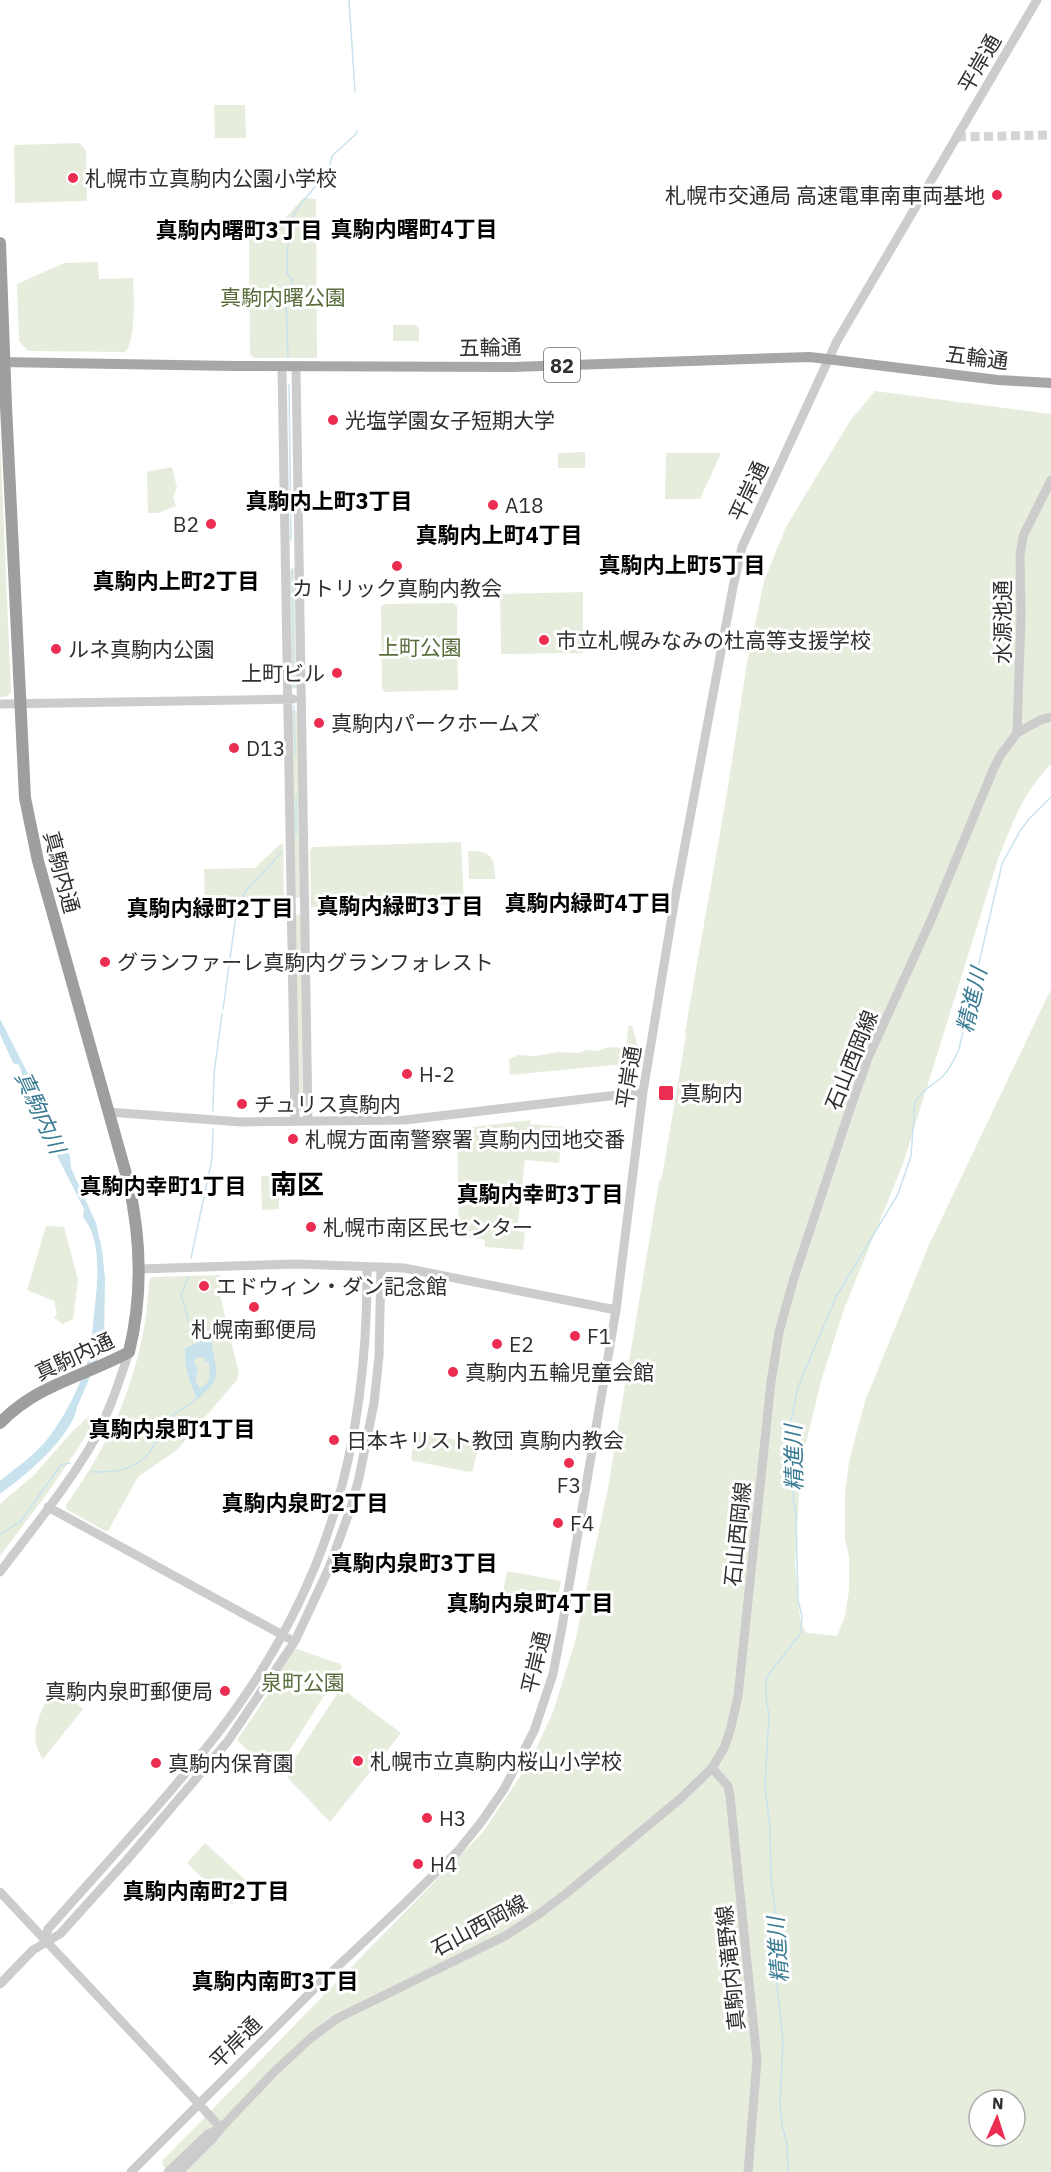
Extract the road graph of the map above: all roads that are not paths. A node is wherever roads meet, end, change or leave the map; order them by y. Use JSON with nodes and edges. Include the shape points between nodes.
{"nodes":[{"id":1,"x":1037,"y":0,"type":"edge"},
{"id":2,"x":0,"y":243,"type":"edge"},
{"id":3,"x":828,"y":360,"type":"junction"},
{"id":4,"x":2,"y":362,"type":"edge"},
{"id":5,"x":282,"y":367,"type":"junction"},
{"id":6,"x":296,"y":367,"type":"junction"},
{"id":7,"x":1051,"y":383,"type":"edge"},
{"id":8,"x":1051,"y":480,"type":"edge"},
{"id":9,"x":301,"y":698,"type":"junction"},
{"id":10,"x":287,"y":699,"type":"junction"},
{"id":11,"x":20,"y":703,"type":"junction"},
{"id":12,"x":0,"y":704,"type":"edge"},
{"id":13,"x":1051,"y":717,"type":"edge"},
{"id":14,"x":1017,"y":733,"type":"junction"},
{"id":15,"x":643,"y":1092,"type":"junction"},
{"id":16,"x":108,"y":1112,"type":"junction"},
{"id":17,"x":295,"y":1121,"type":"junction"},
{"id":18,"x":308,"y":1121,"type":"junction"},
{"id":19,"x":367,"y":1267,"type":"junction"},
{"id":20,"x":381,"y":1267,"type":"junction"},
{"id":21,"x":139,"y":1269,"type":"junction"},
{"id":22,"x":616,"y":1310,"type":"junction"},
{"id":23,"x":129,"y":1352,"type":"junction"},
{"id":24,"x":0,"y":1423,"type":"edge"},
{"id":25,"x":48,"y":1508,"type":"junction"},
{"id":26,"x":0,"y":1572,"type":"edge"},
{"id":27,"x":283,"y":1636,"type":"junction"},
{"id":28,"x":295,"y":1641,"type":"junction"},
{"id":29,"x":712,"y":1768,"type":"junction"},
{"id":30,"x":0,"y":1892,"type":"edge"},
{"id":31,"x":45,"y":1941,"type":"junction"},
{"id":32,"x":0,"y":1984,"type":"edge"},
{"id":33,"x":199,"y":2104,"type":"junction"},
{"id":34,"x":221,"y":2128,"type":"junction"},
{"id":35,"x":131,"y":2172,"type":"edge"},
{"id":36,"x":168,"y":2172,"type":"edge"},
{"id":37,"x":179,"y":2172,"type":"edge"},
{"id":38,"x":747,"y":2172,"type":"edge"}],
"edges":[{"from":1,"to":3,"type":"street","name":"平岸通"},
{"from":2,"to":4,"type":"highway","name":"真駒内通"},
{"from":3,"to":6,"type":"main road","name":"五輪通","number":"82","via":[[810,357],[503,367]]},
{"from":3,"to":7,"type":"main road","name":"五輪通","number":"82"},
{"from":3,"to":15,"type":"street","name":"平岸通","via":[[740,556]]},
{"from":4,"to":5,"type":"main road","name":"五輪通","number":"82"},
{"from":4,"to":11,"type":"highway","name":"真駒内通"},
{"from":5,"to":6,"type":"main road","name":"五輪通","number":"82"},
{"from":5,"to":10,"type":"street"},
{"from":6,"to":9,"type":"street"},
{"from":8,"to":14,"type":"street","name":"水源池通","via":[[1023,536],[1020,556]]},
{"from":9,"to":10,"type":"street"},
{"from":9,"to":18,"type":"street"},
{"from":10,"to":11,"type":"street"},
{"from":10,"to":17,"type":"street"},
{"from":11,"to":12,"type":"street"},
{"from":11,"to":16,"type":"highway","name":"真駒内通","via":[[29,822]]},
{"from":13,"to":14,"type":"street"},
{"from":14,"to":29,"type":"street","name":"石山西岡線","via":[[993,770],[868,1058],[794,1278],[771,1382],[738,1696],[724,1748]]},
{"from":15,"to":18,"type":"street","via":[[405,1120]]},
{"from":15,"to":22,"type":"street","name":"平岸通"},
{"from":16,"to":17,"type":"street","via":[[241,1122]]},
{"from":16,"to":21,"type":"highway","name":"真駒内通","via":[[133,1202]]},
{"from":17,"to":18,"type":"street"},
{"from":19,"to":20,"type":"street"},
{"from":19,"to":21,"type":"street","via":[[297,1264]]},
{"from":19,"to":27,"type":"street","via":[[363,1378],[347,1469],[332,1523]]},
{"from":20,"to":22,"type":"street","via":[[413,1269]]},
{"from":20,"to":28,"type":"street","via":[[379,1356],[361,1467],[329,1568]]},
{"from":21,"to":23,"type":"highway","name":"真駒内通"},
{"from":22,"to":33,"type":"street","name":"平岸通","via":[[555,1663],[542,1710],[513,1774],[458,1851]]},
{"from":23,"to":24,"type":"highway","name":"真駒内通","via":[[49,1386]]},
{"from":23,"to":25,"type":"street","via":[[108,1412],[90,1448]]},
{"from":25,"to":26,"type":"street"},
{"from":25,"to":27,"type":"street"},
{"from":27,"to":28,"type":"street"},
{"from":27,"to":31,"type":"street","via":[[218,1733],[48,1929]]},
{"from":28,"to":31,"type":"street","via":[[228,1741],[60,1934]]},
{"from":29,"to":34,"type":"street","name":"石山西岡線","via":[[680,1799],[539,1914],[505,1936],[338,2018],[312,2037]]},
{"from":29,"to":38,"type":"street","name":"真駒内滝野線","via":[[728,1786],[730,1796],[757,2060]]},
{"from":30,"to":31,"type":"street"},
{"from":31,"to":32,"type":"street"},
{"from":31,"to":33,"type":"street"},
{"from":33,"to":34,"type":"street"},
{"from":33,"to":35,"type":"street","name":"平岸通"},
{"from":34,"to":36,"type":"street","via":[[208,2134]]},
{"from":34,"to":37,"type":"street"}]}
